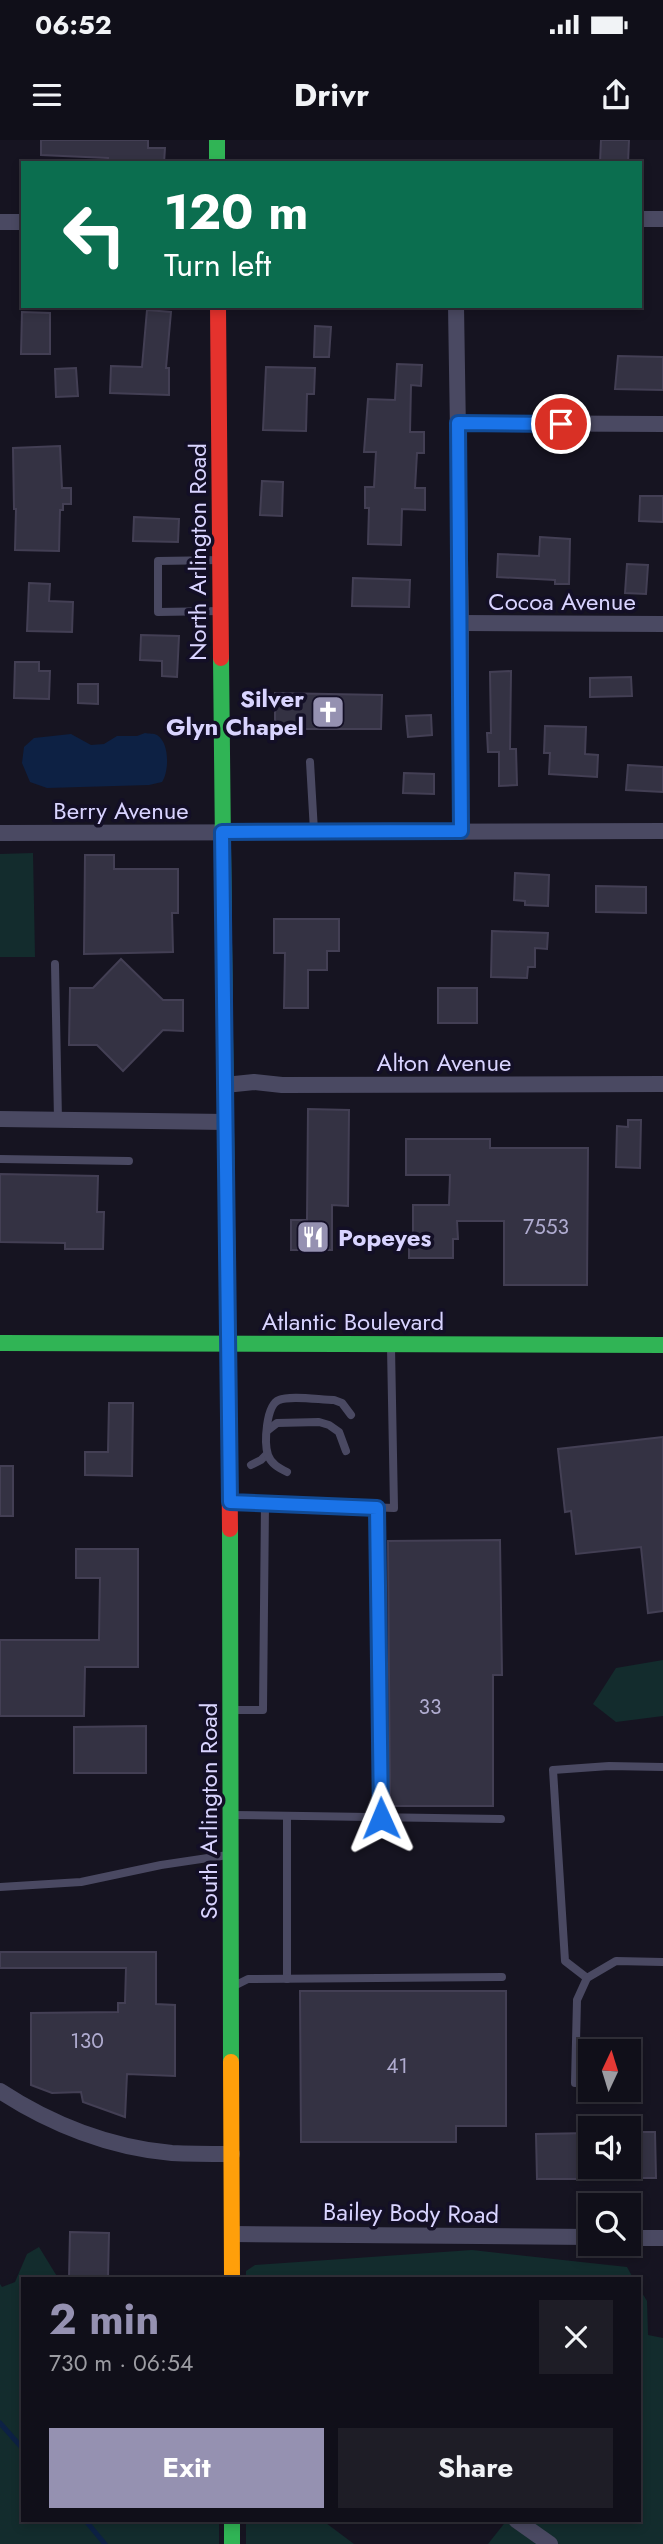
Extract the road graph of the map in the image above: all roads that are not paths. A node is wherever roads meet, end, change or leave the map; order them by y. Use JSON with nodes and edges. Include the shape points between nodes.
{"nodes":[{"id":1,"x":217,"y":140,"type":"edge"},
{"id":2,"x":217,"y":161,"type":"edge"},
{"id":3,"x":642,"y":219,"type":"edge"},
{"id":4,"x":663,"y":219,"type":"edge"},
{"id":5,"x":0,"y":222,"type":"edge"},
{"id":6,"x":21,"y":222,"type":"edge"},
{"id":7,"x":218,"y":308,"type":"edge"},
{"id":8,"x":456,"y":308,"type":"edge"},
{"id":9,"x":458,"y":423,"type":"junction"},
{"id":10,"x":663,"y":424,"type":"edge"},
{"id":11,"x":220,"y":560,"type":"junction"},
{"id":12,"x":220,"y":611,"type":"junction"},
{"id":13,"x":461,"y":624,"type":"junction"},
{"id":14,"x":663,"y":624,"type":"edge"},
{"id":15,"x":310,"y":762,"type":"dead end"},
{"id":16,"x":314,"y":831,"type":"junction"},
{"id":17,"x":461,"y":831,"type":"junction"},
{"id":18,"x":663,"y":831,"type":"edge"},
{"id":19,"x":222,"y":832,"type":"junction"},
{"id":20,"x":0,"y":834,"type":"edge"},
{"id":21,"x":55,"y":964,"type":"dead end"},
{"id":22,"x":663,"y":1084,"type":"edge"},
{"id":23,"x":225,"y":1085,"type":"junction"},
{"id":24,"x":0,"y":1119,"type":"edge"},
{"id":25,"x":58,"y":1120,"type":"junction"},
{"id":26,"x":226,"y":1122,"type":"junction"},
{"id":27,"x":0,"y":1159,"type":"edge"},
{"id":28,"x":129,"y":1160,"type":"dead end"},
{"id":29,"x":0,"y":1343,"type":"edge"},
{"id":30,"x":228,"y":1343,"type":"junction"},
{"id":31,"x":391,"y":1344,"type":"junction"},
{"id":32,"x":663,"y":1345,"type":"edge"},
{"id":33,"x":351,"y":1415,"type":"dead end"},
{"id":34,"x":268,"y":1430,"type":"junction"},
{"id":35,"x":346,"y":1451,"type":"dead end"},
{"id":36,"x":267,"y":1454,"type":"junction"},
{"id":37,"x":251,"y":1465,"type":"dead end"},
{"id":38,"x":287,"y":1472,"type":"dead end"},
{"id":39,"x":230,"y":1502,"type":"junction"},
{"id":40,"x":265,"y":1503,"type":"junction"},
{"id":41,"x":377,"y":1508,"type":"junction"},
{"id":42,"x":230,"y":1709,"type":"junction"},
{"id":43,"x":663,"y":1767,"type":"edge"},
{"id":44,"x":231,"y":1815,"type":"junction"},
{"id":45,"x":287,"y":1816,"type":"junction"},
{"id":46,"x":381,"y":1818,"type":"junction"},
{"id":47,"x":501,"y":1819,"type":"dead end"},
{"id":48,"x":231,"y":1854,"type":"junction"},
{"id":49,"x":0,"y":1887,"type":"edge"},
{"id":50,"x":663,"y":1962,"type":"edge"},
{"id":51,"x":502,"y":1977,"type":"dead end"},
{"id":52,"x":587,"y":1978,"type":"junction"},
{"id":53,"x":287,"y":1979,"type":"junction"},
{"id":54,"x":231,"y":1987,"type":"junction"},
{"id":55,"x":575,"y":2083,"type":"dead end"},
{"id":56,"x":0,"y":2091,"type":"edge"},
{"id":57,"x":232,"y":2154,"type":"junction"},
{"id":58,"x":232,"y":2234,"type":"junction"},
{"id":59,"x":578,"y":2237,"type":"edge"},
{"id":60,"x":641,"y":2238,"type":"edge"},
{"id":61,"x":663,"y":2238,"type":"edge"},
{"id":62,"x":232,"y":2277,"type":"edge"},
{"id":63,"x":232,"y":2522,"type":"edge"},
{"id":64,"x":519,"y":2522,"type":"edge"},
{"id":65,"x":232,"y":2544,"type":"edge"},
{"id":66,"x":550,"y":2544,"type":"edge"}],
"edges":[{"from":1,"to":2,"type":"main road"},
{"from":3,"to":4,"type":"street"},
{"from":5,"to":6,"type":"street"},
{"from":7,"to":11,"type":"main road","name":"North Arlington Road"},
{"from":8,"to":9,"type":"street"},
{"from":9,"to":10,"type":"street"},
{"from":9,"to":13,"type":"street"},
{"from":11,"to":12,"type":"main road","name":"North Arlington Road"},
{"from":11,"to":12,"type":"lane","via":[[158,561],[158,612]]},
{"from":12,"to":19,"type":"main road","name":"North Arlington Road"},
{"from":13,"to":14,"type":"street","name":"Cocoa Avenue"},
{"from":13,"to":17,"type":"street"},
{"from":15,"to":16,"type":"lane"},
{"from":16,"to":17,"type":"street","name":"Berry Avenue"},
{"from":16,"to":19,"type":"street","name":"Berry Avenue"},
{"from":17,"to":18,"type":"street","name":"Berry Avenue"},
{"from":19,"to":20,"type":"street","name":"Berry Avenue"},
{"from":19,"to":23,"type":"main road","name":"North Arlington Road"},
{"from":21,"to":25,"type":"lane"},
{"from":22,"to":23,"type":"street","name":"Alton Avenue"},
{"from":23,"to":26,"type":"main road","name":"North Arlington Road"},
{"from":24,"to":25,"type":"street"},
{"from":25,"to":26,"type":"street"},
{"from":26,"to":30,"type":"main road","name":"North Arlington Road"},
{"from":27,"to":28,"type":"lane"},
{"from":29,"to":30,"type":"main road","name":"Atlantic Boulevard"},
{"from":30,"to":31,"type":"main road","name":"Atlantic Boulevard"},
{"from":30,"to":39,"type":"main road","name":"South Arlington Road"},
{"from":31,"to":32,"type":"main road","name":"Atlantic Boulevard"},
{"from":31,"to":41,"type":"lane","via":[[394,1508]]},
{"from":33,"to":34,"type":"lane","via":[[334,1400],[280,1399],[268,1413]]},
{"from":34,"to":35,"type":"lane","via":[[277,1423],[319,1422],[339,1432]]},
{"from":34,"to":36,"type":"lane"},
{"from":36,"to":37,"type":"lane"},
{"from":36,"to":38,"type":"lane","via":[[274,1466]]},
{"from":39,"to":40,"type":"lane"},
{"from":39,"to":42,"type":"main road","name":"South Arlington Road"},
{"from":40,"to":41,"type":"lane"},
{"from":40,"to":42,"type":"lane","via":[[263,1710]]},
{"from":41,"to":46,"type":"lane"},
{"from":42,"to":44,"type":"main road","name":"South Arlington Road"},
{"from":43,"to":52,"type":"lane","via":[[552,1770],[565,1961]]},
{"from":44,"to":45,"type":"lane"},
{"from":44,"to":48,"type":"main road","name":"South Arlington Road"},
{"from":45,"to":46,"type":"lane"},
{"from":45,"to":53,"type":"lane"},
{"from":46,"to":47,"type":"lane"},
{"from":48,"to":49,"type":"lane","via":[[82,1882]]},
{"from":48,"to":54,"type":"main road","name":"South Arlington Road"},
{"from":50,"to":52,"type":"lane","via":[[616,1961]]},
{"from":51,"to":53,"type":"lane"},
{"from":52,"to":55,"type":"lane","via":[[577,2000]]},
{"from":53,"to":54,"type":"lane","via":[[248,1979]]},
{"from":54,"to":57,"type":"main road","name":"South Arlington Road"},
{"from":56,"to":57,"type":"street","via":[[74,2130],[127,2146]]},
{"from":57,"to":58,"type":"main road","name":"South Arlington Road"},
{"from":58,"to":59,"type":"street","name":"Bailey Body Road"},
{"from":58,"to":62,"type":"main road","name":"South Arlington Road"},
{"from":60,"to":61,"type":"street"},
{"from":63,"to":65,"type":"main road"},
{"from":64,"to":66,"type":"street"}]}
